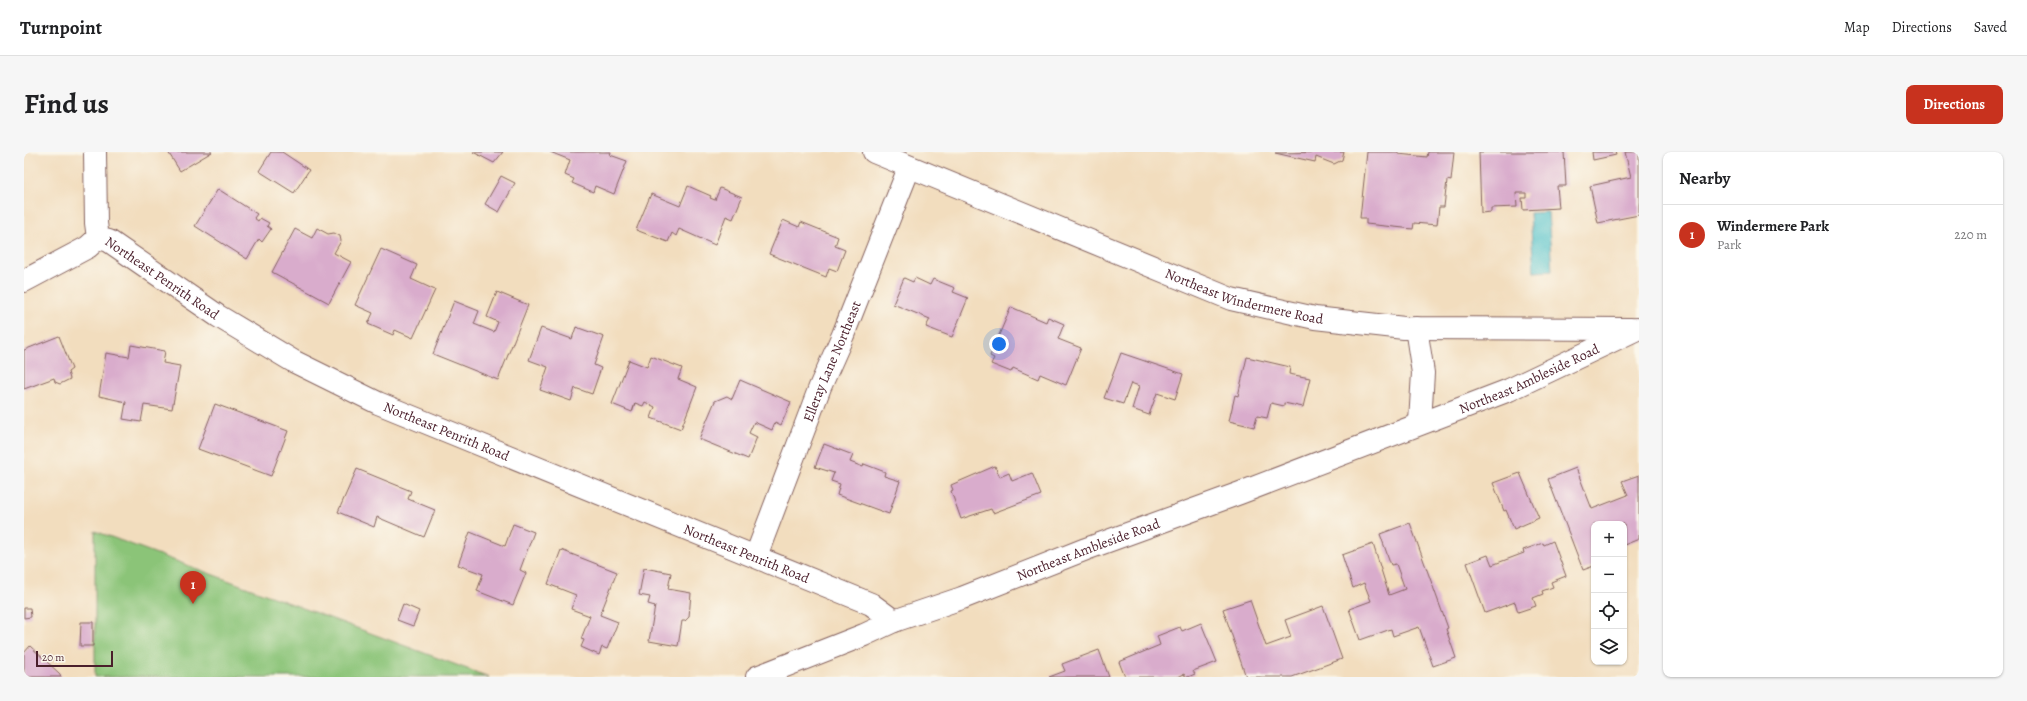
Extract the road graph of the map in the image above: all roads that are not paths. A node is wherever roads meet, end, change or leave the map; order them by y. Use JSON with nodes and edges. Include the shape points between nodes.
{"nodes":[{"id":1,"x":95,"y":152,"type":"edge"},
{"id":2,"x":874,"y":152,"type":"edge"},
{"id":3,"x":909,"y":168,"type":"junction"},
{"id":4,"x":98,"y":238,"type":"junction"},
{"id":5,"x":24,"y":281,"type":"edge"},
{"id":6,"x":1416,"y":328,"type":"junction"},
{"id":7,"x":1638,"y":329,"type":"edge"},
{"id":8,"x":1420,"y":422,"type":"junction"},
{"id":9,"x":756,"y":556,"type":"junction"},
{"id":10,"x":894,"y":620,"type":"junction"},
{"id":11,"x":757,"y":677,"type":"edge"}],
"edges":[{"from":1,"to":4,"type":"street"},
{"from":2,"to":3,"type":"street","name":"Northeast Windermere Road"},
{"from":3,"to":6,"type":"street","name":"Northeast Windermere Road","via":[[1231,299],[1315,318]]},
{"from":3,"to":9,"type":"street","name":"Elleray Lane Northeast","via":[[843,335],[820,386]]},
{"from":4,"to":5,"type":"street","name":"Northeast Penrith Road","via":[[88,247]]},
{"from":4,"to":9,"type":"street","name":"Northeast Penrith Road","via":[[109,241],[218,316],[293,361],[378,403]]},
{"from":6,"to":7,"type":"street","name":"Northeast Windermere Road"},
{"from":6,"to":8,"type":"street","via":[[1423,373]]},
{"from":7,"to":8,"type":"street","name":"Northeast Ambleside Road","via":[[1509,390]]},
{"from":8,"to":10,"type":"street","name":"Northeast Ambleside Road","via":[[962,598]]},
{"from":9,"to":10,"type":"street","name":"Northeast Penrith Road","via":[[871,604]]},
{"from":10,"to":11,"type":"street","name":"Northeast Ambleside Road","via":[[840,645]]}]}
